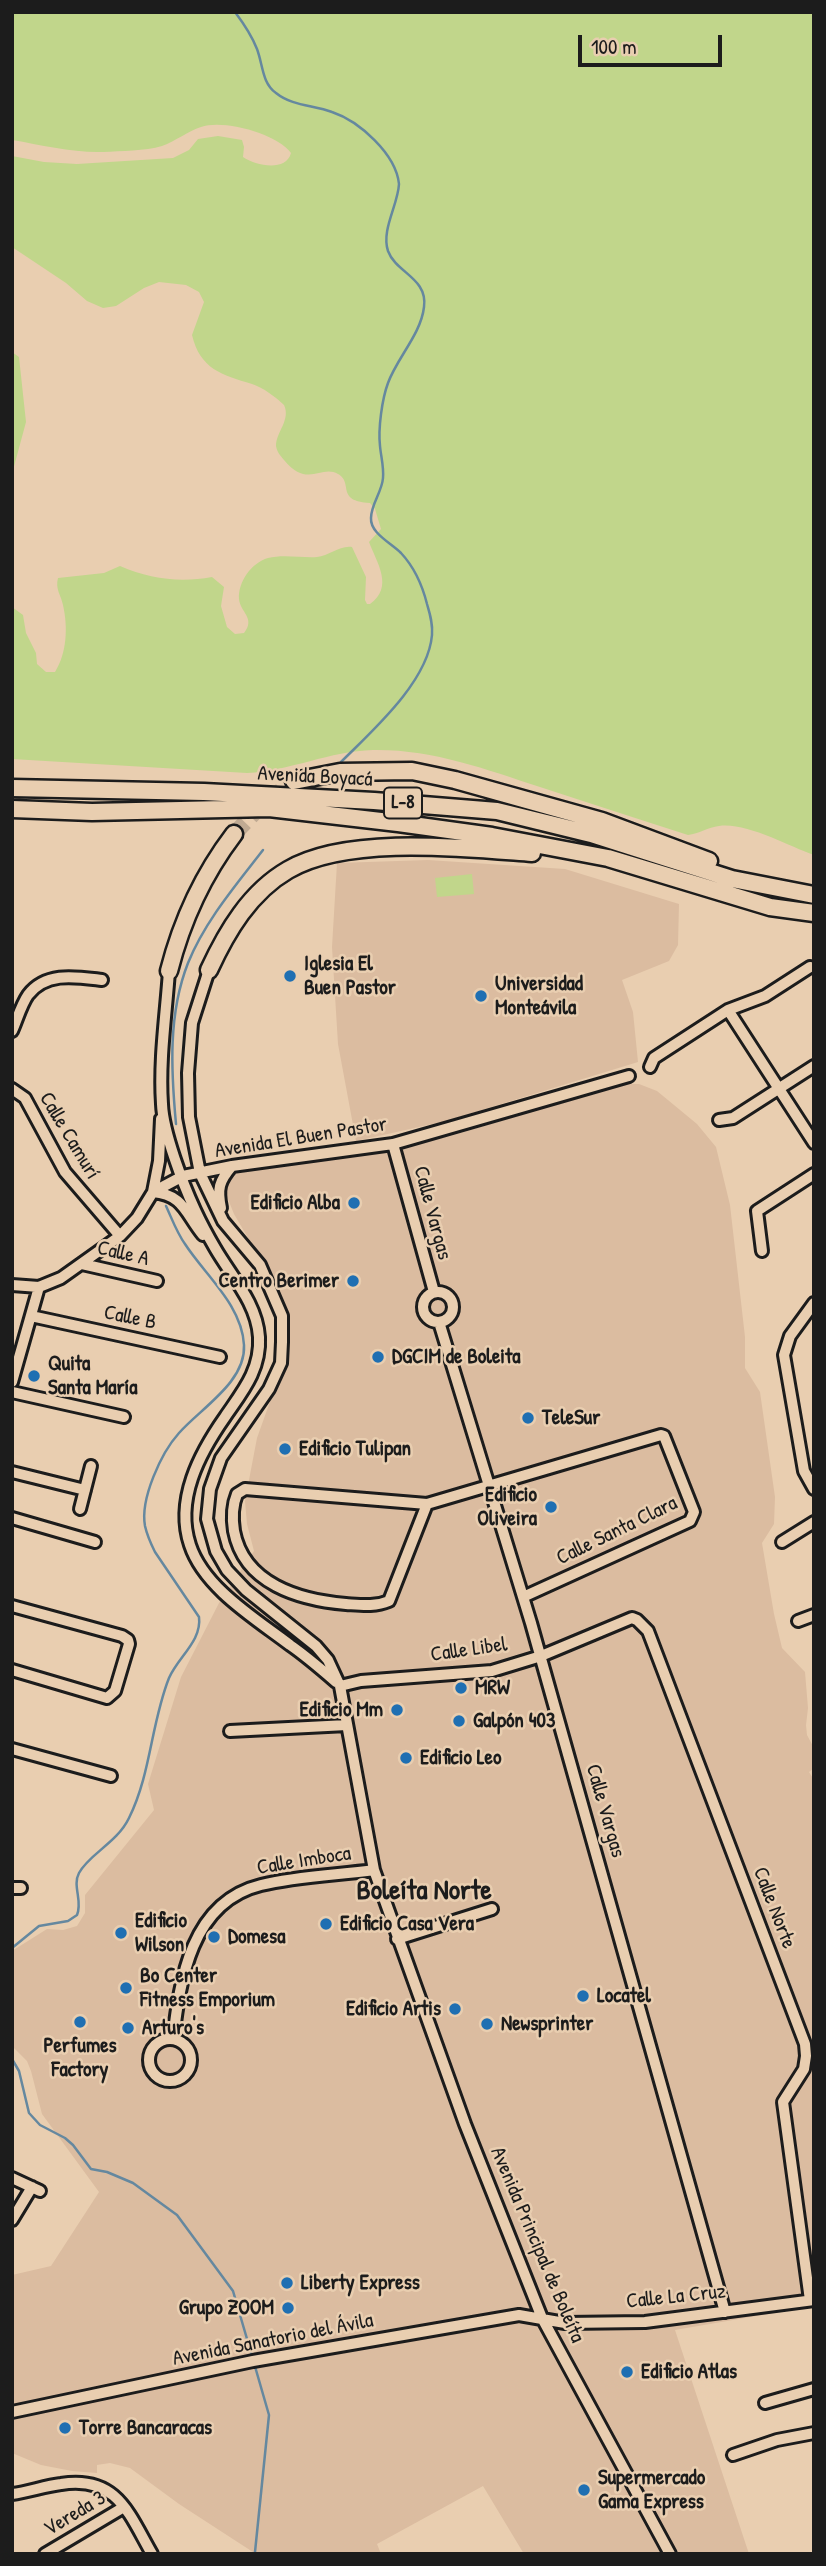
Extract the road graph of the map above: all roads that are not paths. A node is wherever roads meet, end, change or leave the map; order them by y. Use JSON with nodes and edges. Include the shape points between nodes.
{"nodes":[{"id":1,"x":294,"y":781,"type":"tunnel mouth"},
{"id":2,"x":12,"y":789,"type":"edge"},
{"id":3,"x":12,"y":810,"type":"edge"},
{"id":4,"x":234,"y":834,"type":"tunnel mouth"},
{"id":5,"x":608,"y":858,"type":"junction"},
{"id":6,"x":783,"y":890,"type":"junction"},
{"id":7,"x":814,"y":895,"type":"edge"},
{"id":8,"x":814,"y":913,"type":"edge"},
{"id":9,"x":810,"y":967,"type":"dead end"},
{"id":10,"x":209,"y":970,"type":"joint"},
{"id":11,"x":169,"y":971,"type":"joint"},
{"id":12,"x":102,"y":979,"type":"dead end"},
{"id":13,"x":728,"y":1010,"type":"junction"},
{"id":14,"x":12,"y":1031,"type":"edge"},
{"id":15,"x":814,"y":1066,"type":"edge"},
{"id":16,"x":650,"y":1067,"type":"dead end"},
{"id":17,"x":629,"y":1076,"type":"dead end"},
{"id":18,"x":778,"y":1088,"type":"junction"},
{"id":19,"x":12,"y":1089,"type":"edge"},
{"id":20,"x":162,"y":1105,"type":"junction"},
{"id":21,"x":719,"y":1120,"type":"dead end"},
{"id":22,"x":814,"y":1143,"type":"edge"},
{"id":23,"x":393,"y":1144,"type":"junction"},
{"id":24,"x":232,"y":1166,"type":"junction"},
{"id":25,"x":200,"y":1173,"type":"junction"},
{"id":26,"x":814,"y":1174,"type":"edge"},
{"id":27,"x":183,"y":1176,"type":"junction"},
{"id":28,"x":153,"y":1192,"type":"junction"},
{"id":29,"x":223,"y":1222,"type":"junction"},
{"id":30,"x":120,"y":1236,"type":"junction"},
{"id":31,"x":215,"y":1248,"type":"junction"},
{"id":32,"x":762,"y":1251,"type":"dead end"},
{"id":33,"x":82,"y":1264,"type":"junction"},
{"id":34,"x":157,"y":1281,"type":"dead end"},
{"id":35,"x":12,"y":1285,"type":"edge"},
{"id":36,"x":39,"y":1287,"type":"junction"},
{"id":37,"x":434,"y":1292,"type":"junction"},
{"id":38,"x":812,"y":1312,"type":"edge"},
{"id":39,"x":31,"y":1316,"type":"junction"},
{"id":40,"x":439,"y":1322,"type":"junction"},
{"id":41,"x":16,"y":1357,"type":"edge"},
{"id":42,"x":220,"y":1357,"type":"dead end"},
{"id":43,"x":12,"y":1382,"type":"edge"},
{"id":44,"x":12,"y":1392,"type":"edge"},
{"id":45,"x":124,"y":1417,"type":"dead end"},
{"id":46,"x":91,"y":1466,"type":"dead end"},
{"id":47,"x":12,"y":1472,"type":"edge"},
{"id":48,"x":490,"y":1487,"type":"junction"},
{"id":49,"x":814,"y":1489,"type":"edge"},
{"id":50,"x":85,"y":1490,"type":"junction"},
{"id":51,"x":426,"y":1504,"type":"junction"},
{"id":52,"x":80,"y":1509,"type":"dead end"},
{"id":53,"x":12,"y":1518,"type":"edge"},
{"id":54,"x":814,"y":1522,"type":"edge"},
{"id":55,"x":95,"y":1542,"type":"dead end"},
{"id":56,"x":782,"y":1542,"type":"dead end"},
{"id":57,"x":523,"y":1597,"type":"junction"},
{"id":58,"x":12,"y":1606,"type":"edge"},
{"id":59,"x":814,"y":1615,"type":"edge"},
{"id":60,"x":637,"y":1620,"type":"joint"},
{"id":61,"x":797,"y":1621,"type":"dead end"},
{"id":62,"x":541,"y":1656,"type":"junction"},
{"id":63,"x":12,"y":1670,"type":"edge"},
{"id":64,"x":340,"y":1686,"type":"junction"},
{"id":65,"x":347,"y":1725,"type":"junction"},
{"id":66,"x":230,"y":1731,"type":"dead end"},
{"id":67,"x":12,"y":1749,"type":"edge"},
{"id":68,"x":111,"y":1776,"type":"dead end"},
{"id":69,"x":374,"y":1870,"type":"junction"},
{"id":70,"x":492,"y":1909,"type":"dead end"},
{"id":71,"x":397,"y":1939,"type":"junction"},
{"id":72,"x":173,"y":2039,"type":"junction"},
{"id":73,"x":12,"y":2178,"type":"edge"},
{"id":74,"x":12,"y":2220,"type":"edge"},
{"id":75,"x":812,"y":2300,"type":"edge"},
{"id":76,"x":725,"y":2312,"type":"junction"},
{"id":77,"x":542,"y":2318,"type":"junction"},
{"id":78,"x":814,"y":2389,"type":"edge"},
{"id":79,"x":765,"y":2403,"type":"dead end"},
{"id":80,"x":12,"y":2412,"type":"edge"},
{"id":81,"x":814,"y":2433,"type":"edge"},
{"id":82,"x":733,"y":2455,"type":"dead end"},
{"id":83,"x":30,"y":2492,"type":"junction"},
{"id":84,"x":12,"y":2494,"type":"edge"},
{"id":85,"x":12,"y":2501,"type":"edge"},
{"id":86,"x":124,"y":2507,"type":"junction"},
{"id":87,"x":45,"y":2554,"type":"edge"},
{"id":88,"x":152,"y":2554,"type":"edge"},
{"id":89,"x":670,"y":2554,"type":"edge"}],
"edges":[{"from":1,"to":6,"type":"highway","via":[[340,772],[412,771],[455,780],[602,821]]},
{"from":2,"to":6,"type":"highway","name":"Avenida Boyacá","number":"L-8","via":[[204,792],[497,811]]},
{"from":3,"to":5,"type":"highway","name":"Avenida Boyacá","number":"L-8","via":[[269,808],[492,836]]},
{"from":4,"to":11,"type":"highway","via":[[195,894]]},
{"from":5,"to":8,"type":"highway","name":"Avenida Boyacá","number":"L-8","via":[[770,907]]},
{"from":5,"to":10,"type":"highway","via":[[414,848],[334,853],[309,860],[286,871],[236,919]]},
{"from":6,"to":7,"type":"highway","name":"Avenida Boyacá","number":"L-8"},
{"from":9,"to":13,"type":"street","via":[[765,996]]},
{"from":10,"to":25,"type":"street","via":[[192,1023],[188,1073],[189,1117]]},
{"from":11,"to":20,"type":"street"},
{"from":12,"to":14,"type":"street","via":[[62,976],[43,983],[29,994]]},
{"from":13,"to":16,"type":"street","via":[[654,1058]]},
{"from":13,"to":18,"type":"street"},
{"from":15,"to":18,"type":"street"},
{"from":17,"to":23,"type":"street","name":"Avenida El Buen Pastor"},
{"from":18,"to":21,"type":"street","via":[[733,1118]]},
{"from":18,"to":22,"type":"street"},
{"from":19,"to":30,"type":"street","name":"Calle Camurí","via":[[25,1098],[65,1172]]},
{"from":20,"to":27,"type":"street"},
{"from":20,"to":28,"type":"street"},
{"from":23,"to":24,"type":"street","name":"Avenida El Buen Pastor"},
{"from":23,"to":37,"type":"street","name":"Calle Vargas"},
{"from":24,"to":25,"type":"street","name":"Avenida El Buen Pastor"},
{"from":24,"to":29,"type":"street","via":[[218,1186]]},
{"from":25,"to":27,"type":"street","name":"Avenida El Buen Pastor"},
{"from":25,"to":29,"type":"street"},
{"from":26,"to":32,"type":"street","via":[[757,1211]]},
{"from":27,"to":28,"type":"street","name":"Avenida El Buen Pastor"},
{"from":27,"to":31,"type":"street"},
{"from":28,"to":30,"type":"street","name":"Avenida El Buen Pastor"},
{"from":28,"to":31,"type":"street","via":[[177,1198]]},
{"from":29,"to":64,"type":"street","via":[[260,1265],[282,1316],[282,1352],[269,1388],[221,1458],[210,1489],[207,1519],[228,1570],[316,1646]]},
{"from":30,"to":33,"type":"street","name":"Avenida El Buen Pastor"},
{"from":31,"to":64,"type":"street","via":[[248,1298],[259,1334],[259,1358],[252,1378],[189,1480],[185,1526],[191,1548],[204,1571],[240,1608]]},
{"from":33,"to":34,"type":"street","name":"Calle A"},
{"from":33,"to":36,"type":"street","name":"Avenida El Buen Pastor"},
{"from":35,"to":36,"type":"street"},
{"from":36,"to":39,"type":"street"},
{"from":37,"to":40,"type":"street","name":"Calle Vargas","via":[[423,1307],[426,1317]]},
{"from":37,"to":40,"type":"street","name":"Calle Vargas","via":[[447,1294],[454,1306],[451,1315]]},
{"from":38,"to":49,"type":"street","via":[[790,1336],[785,1355],[804,1471]]},
{"from":39,"to":41,"type":"street"},
{"from":39,"to":42,"type":"street","name":"Calle B"},
{"from":40,"to":48,"type":"street","name":"Calle Vargas"},
{"from":41,"to":43,"type":"street"},
{"from":44,"to":45,"type":"street"},
{"from":46,"to":50,"type":"street"},
{"from":47,"to":50,"type":"street"},
{"from":48,"to":51,"type":"street","name":"Calle Santa Clara"},
{"from":48,"to":57,"type":"street","name":"Calle Vargas"},
{"from":48,"to":57,"type":"street","name":"Calle Santa Clara","via":[[661,1435],[667,1439],[694,1512],[690,1521]]},
{"from":50,"to":52,"type":"street"},
{"from":51,"to":51,"type":"street","name":"Calle Santa Clara","via":[[245,1489],[237,1494],[232,1518],[238,1549],[267,1580],[302,1598],[364,1605],[389,1601]]},
{"from":53,"to":55,"type":"street"},
{"from":54,"to":56,"type":"street"},
{"from":57,"to":62,"type":"street","name":"Calle Vargas"},
{"from":58,"to":63,"type":"street","via":[[122,1636],[129,1648],[115,1691],[107,1698]]},
{"from":59,"to":61,"type":"street"},
{"from":60,"to":62,"type":"street","name":"Calle Libel","via":[[624,1621]]},
{"from":60,"to":75,"type":"street","name":"Calle Norte","via":[[648,1631],[805,2044],[804,2069],[783,2102]]},
{"from":62,"to":64,"type":"street","name":"Calle Libel","via":[[492,1671]]},
{"from":62,"to":76,"type":"street","name":"Calle Vargas"},
{"from":64,"to":65,"type":"street"},
{"from":65,"to":66,"type":"street"},
{"from":65,"to":69,"type":"street"},
{"from":67,"to":68,"type":"street"},
{"from":69,"to":71,"type":"street","name":"Avenida Principal de Boleíta"},
{"from":69,"to":72,"type":"street","name":"Calle Imboca","via":[[262,1885],[228,1902],[198,1935],[187,1962]]},
{"from":70,"to":71,"type":"street"},
{"from":71,"to":77,"type":"street","name":"Avenida Principal de Boleíta"},
{"from":72,"to":72,"type":"street","via":[[153,2047],[149,2062],[158,2078],[170,2081],[185,2075],[191,2062],[187,2048]]},
{"from":73,"to":74,"type":"street","via":[[36,2189]]},
{"from":75,"to":76,"type":"street","name":"Calle La Cruz"},
{"from":76,"to":77,"type":"street","name":"Calle La Cruz","via":[[645,2322],[565,2323]]},
{"from":77,"to":80,"type":"street","name":"Avenida Sanatorio del Ávila","via":[[519,2315],[253,2361]]},
{"from":77,"to":89,"type":"street","name":"Avenida Principal de Boleíta"},
{"from":78,"to":79,"type":"street"},
{"from":81,"to":82,"type":"street"},
{"from":83,"to":84,"type":"street"},
{"from":83,"to":85,"type":"street"},
{"from":83,"to":86,"type":"street","via":[[62,2483],[98,2486],[112,2492]]},
{"from":86,"to":87,"type":"street","name":"Vereda 3"},
{"from":86,"to":88,"type":"street"}]}
